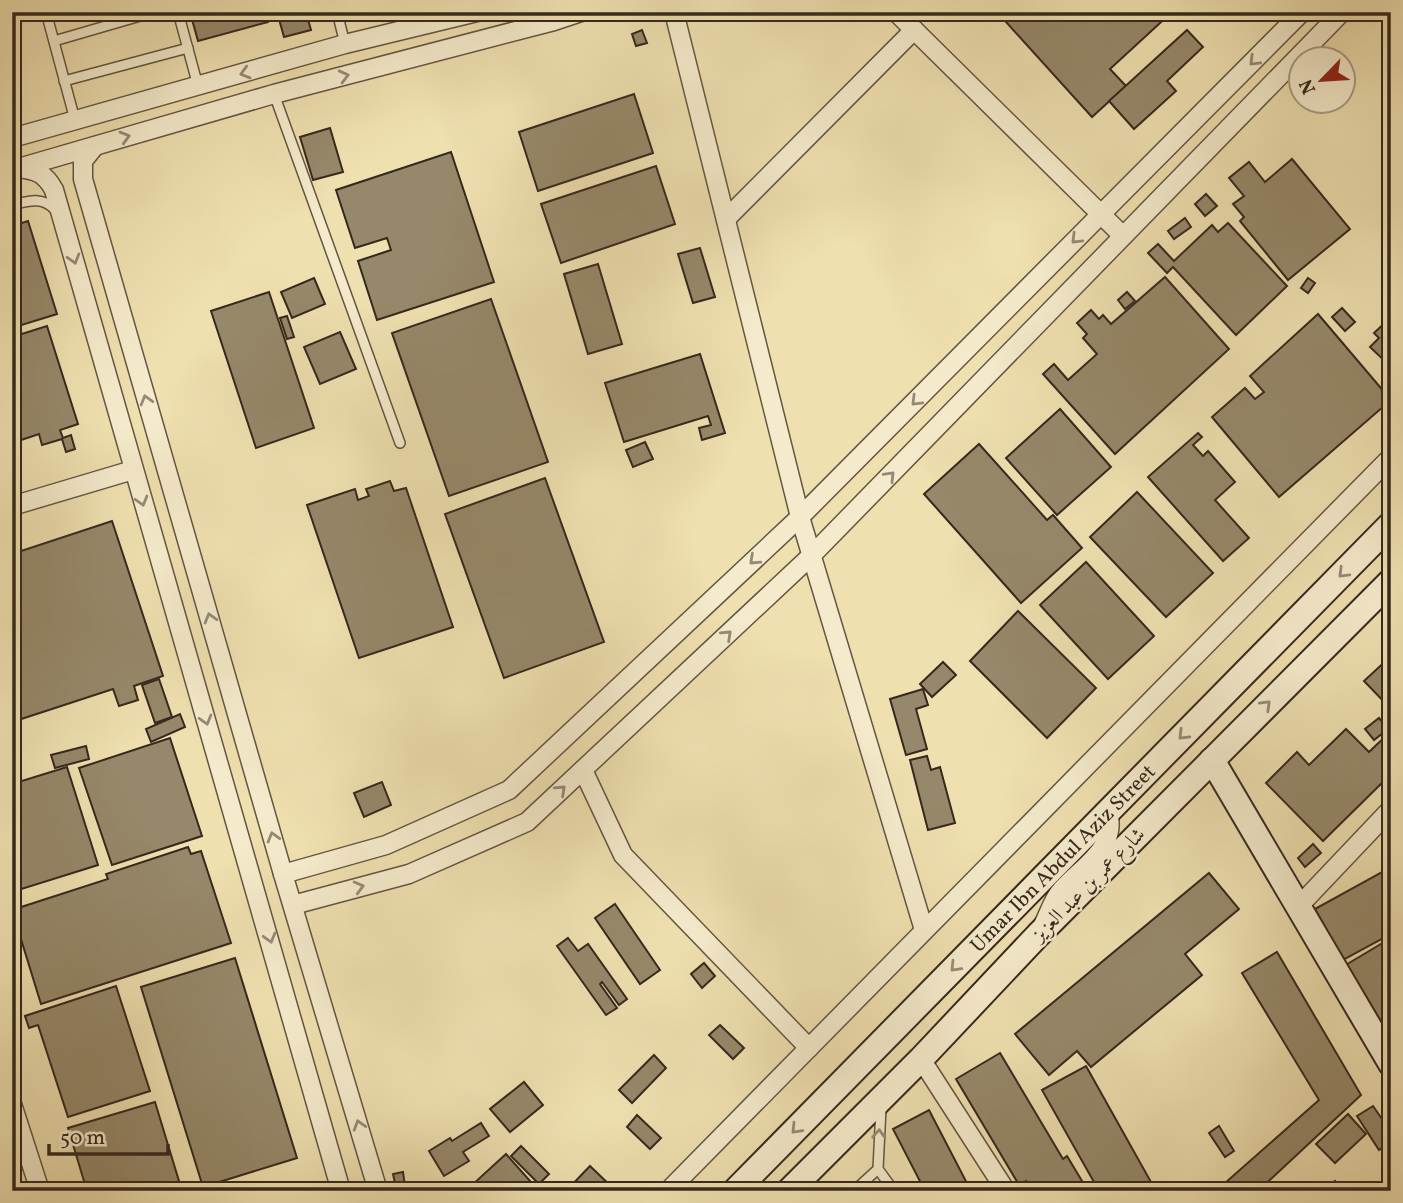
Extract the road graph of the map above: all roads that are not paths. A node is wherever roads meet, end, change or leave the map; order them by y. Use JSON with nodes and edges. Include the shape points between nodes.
{"nodes":[{"id":1,"x":46,"y":12,"type":"edge"},
{"id":2,"x":154,"y":12,"type":"edge"},
{"id":3,"x":178,"y":12,"type":"edge"},
{"id":4,"x":337,"y":12,"type":"edge"},
{"id":5,"x":477,"y":12,"type":"edge"},
{"id":6,"x":581,"y":12,"type":"edge"},
{"id":7,"x":674,"y":12,"type":"edge"},
{"id":8,"x":896,"y":12,"type":"edge"},
{"id":9,"x":1302,"y":12,"type":"edge"},
{"id":10,"x":1342,"y":12,"type":"edge"},
{"id":11,"x":914,"y":30,"type":"junction"},
{"id":12,"x":54,"y":41,"type":"junction"},
{"id":13,"x":345,"y":44,"type":"junction"},
{"id":14,"x":188,"y":48,"type":"junction"},
{"id":15,"x":64,"y":81,"type":"junction"},
{"id":16,"x":198,"y":86,"type":"junction"},
{"id":17,"x":274,"y":94,"type":"junction"},
{"id":18,"x":75,"y":120,"type":"junction"},
{"id":19,"x":12,"y":138,"type":"edge"},
{"id":20,"x":95,"y":146,"type":"junction"},
{"id":21,"x":15,"y":169,"type":"edge"},
{"id":22,"x":12,"y":205,"type":"edge"},
{"id":23,"x":1102,"y":213,"type":"junction"},
{"id":24,"x":726,"y":219,"type":"junction"},
{"id":25,"x":63,"y":223,"type":"junction"},
{"id":26,"x":1123,"y":236,"type":"junction"},
{"id":27,"x":400,"y":443,"type":"dead end"},
{"id":28,"x":1391,"y":457,"type":"edge"},
{"id":29,"x":133,"y":470,"type":"junction"},
{"id":30,"x":12,"y":506,"type":"edge"},
{"id":31,"x":800,"y":517,"type":"junction"},
{"id":32,"x":1391,"y":524,"type":"edge"},
{"id":33,"x":812,"y":555,"type":"junction"},
{"id":34,"x":1391,"y":581,"type":"edge"},
{"id":35,"x":1212,"y":760,"type":"junction"},
{"id":36,"x":583,"y":770,"type":"junction"},
{"id":37,"x":1391,"y":809,"type":"edge"},
{"id":38,"x":1108,"y":812,"type":"junction"},
{"id":39,"x":283,"y":874,"type":"junction"},
{"id":40,"x":293,"y":905,"type":"junction"},
{"id":41,"x":1298,"y":907,"type":"junction"},
{"id":42,"x":924,"y":930,"type":"junction"},
{"id":43,"x":1038,"y":935,"type":"junction"},
{"id":44,"x":809,"y":1048,"type":"junction"},
{"id":45,"x":921,"y":1059,"type":"junction"},
{"id":46,"x":1391,"y":1064,"type":"edge"},
{"id":47,"x":881,"y":1100,"type":"junction"},
{"id":48,"x":12,"y":1104,"type":"edge"},
{"id":49,"x":878,"y":1169,"type":"junction"},
{"id":50,"x":797,"y":1186,"type":"edge"},
{"id":51,"x":40,"y":1191,"type":"edge"},
{"id":52,"x":341,"y":1191,"type":"edge"},
{"id":53,"x":378,"y":1191,"type":"edge"},
{"id":54,"x":668,"y":1191,"type":"edge"},
{"id":55,"x":735,"y":1191,"type":"edge"},
{"id":56,"x":854,"y":1191,"type":"edge"},
{"id":57,"x":894,"y":1191,"type":"edge"},
{"id":58,"x":1006,"y":1191,"type":"edge"}],
"edges":[{"from":1,"to":12,"type":"lane"},
{"from":2,"to":12,"type":"lane"},
{"from":3,"to":14,"type":"lane"},
{"from":4,"to":13,"type":"lane"},
{"from":5,"to":13,"type":"street"},
{"from":17,"to":6,"type":"street","one_way":true},
{"from":7,"to":24,"type":"street"},
{"from":8,"to":11,"type":"street"},
{"from":9,"to":23,"type":"street","one_way":true},
{"from":10,"to":26,"type":"street"},
{"from":11,"to":23,"type":"street"},
{"from":11,"to":24,"type":"street"},
{"from":12,"to":15,"type":"lane"},
{"from":13,"to":16,"type":"street","one_way":true},
{"from":14,"to":15,"type":"lane"},
{"from":14,"to":16,"type":"lane"},
{"from":15,"to":18,"type":"lane"},
{"from":16,"to":18,"type":"street"},
{"from":20,"to":17,"type":"street","one_way":true},
{"from":17,"to":27,"type":"lane"},
{"from":18,"to":19,"type":"street"},
{"from":20,"to":21,"type":"street"},
{"from":39,"to":20,"type":"street","one_way":true,"via":[[83,179],[83,162]]},
{"from":21,"to":25,"type":"street","via":[[35,169],[49,181]]},
{"from":22,"to":25,"type":"lane","via":[[44,201]]},
{"from":23,"to":26,"type":"street"},
{"from":23,"to":31,"type":"street","one_way":true},
{"from":24,"to":31,"type":"street"},
{"from":25,"to":29,"type":"street","one_way":true},
{"from":33,"to":26,"type":"street","one_way":true},
{"from":28,"to":42,"type":"street"},
{"from":29,"to":30,"type":"street"},
{"from":29,"to":52,"type":"street","one_way":true},
{"from":31,"to":33,"type":"street"},
{"from":31,"to":39,"type":"street","one_way":true,"via":[[509,790],[386,845]]},
{"from":32,"to":38,"type":"main road","name":"Umar Ibn Abdul Aziz Street","one_way":true},
{"from":36,"to":33,"type":"street","one_way":true},
{"from":33,"to":42,"type":"street"},
{"from":35,"to":34,"type":"main road","name":"شارع عمر بن عبد العزيز","one_way":true},
{"from":35,"to":41,"type":"main road"},
{"from":35,"to":43,"type":"main road","name":"شارع عمر بن عبد العزيز"},
{"from":40,"to":36,"type":"street","one_way":true,"via":[[410,874],[527,822]]},
{"from":36,"to":44,"type":"street","via":[[624,855]]},
{"from":37,"to":41,"type":"street"},
{"from":38,"to":43,"type":"street","via":[[1112,826],[1103,848],[1058,894]]},
{"from":38,"to":55,"type":"main road","name":"Umar Ibn Abdul Aziz Street","one_way":true},
{"from":39,"to":40,"type":"street"},
{"from":53,"to":40,"type":"street","one_way":true},
{"from":41,"to":46,"type":"main road"},
{"from":42,"to":44,"type":"street"},
{"from":43,"to":45,"type":"main road","name":"شارع عمر بن عبد العزيز"},
{"from":44,"to":54,"type":"street"},
{"from":45,"to":47,"type":"main road","name":"شارع عمر بن عبد العزيز"},
{"from":45,"to":58,"type":"street"},
{"from":49,"to":47,"type":"lane","one_way":true},
{"from":47,"to":50,"type":"main road","name":"شارع عمر بن عبد العزيز"},
{"from":48,"to":51,"type":"street"},
{"from":49,"to":56,"type":"lane"},
{"from":49,"to":57,"type":"lane"}]}
